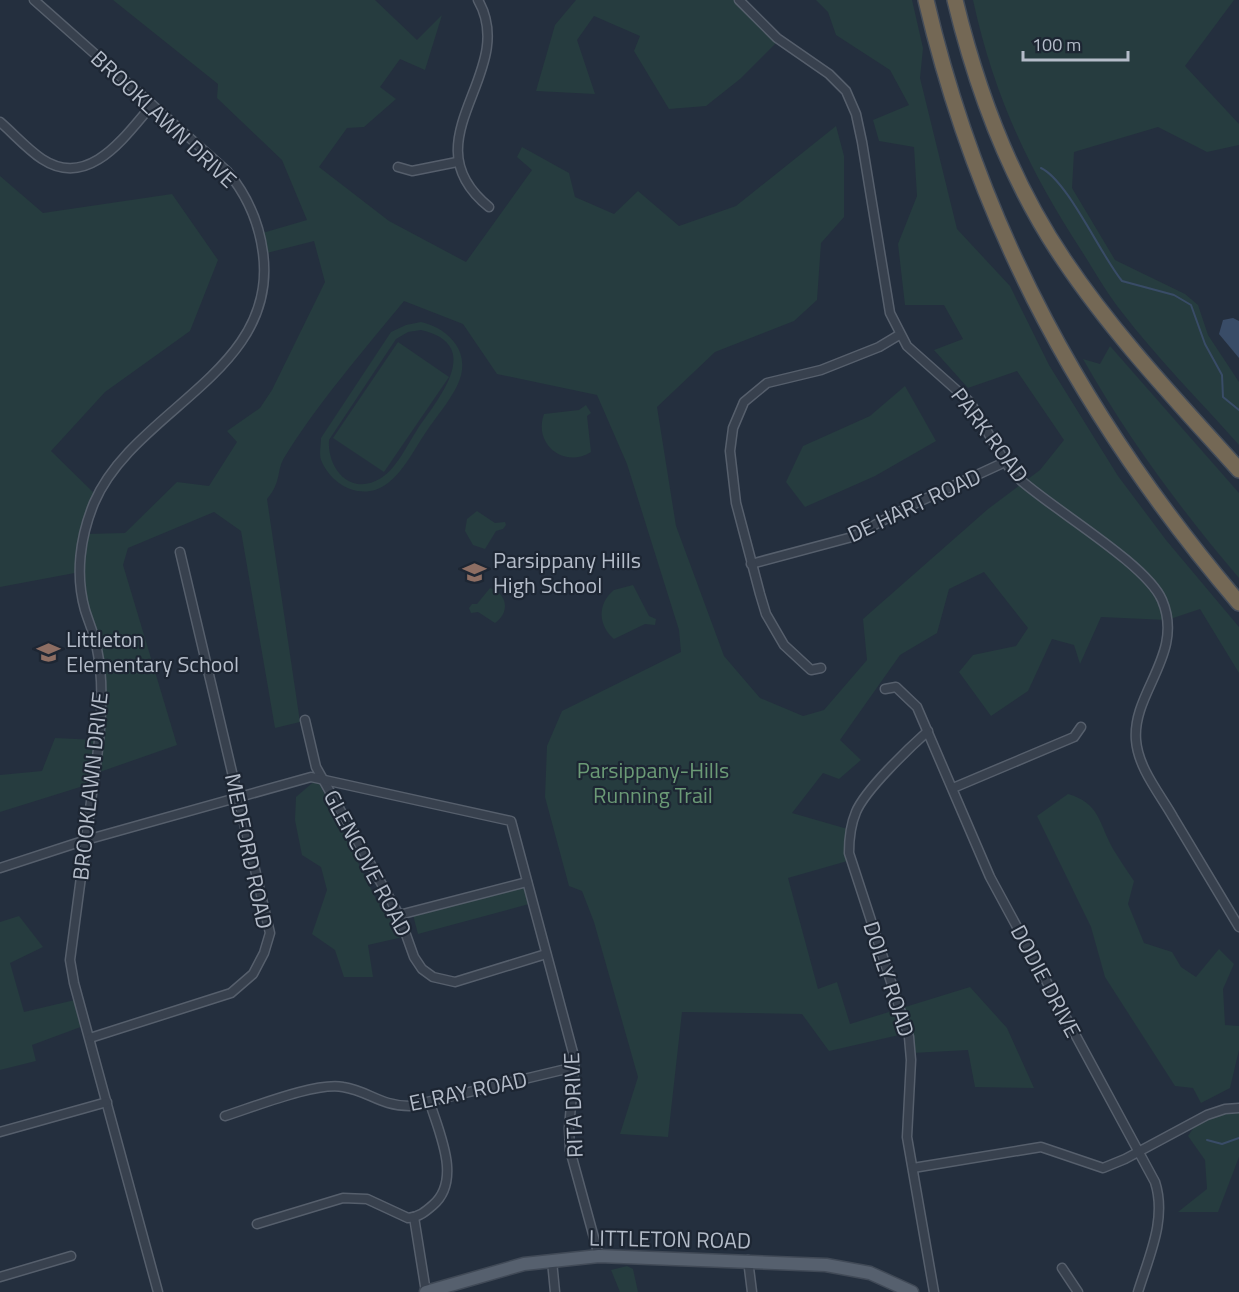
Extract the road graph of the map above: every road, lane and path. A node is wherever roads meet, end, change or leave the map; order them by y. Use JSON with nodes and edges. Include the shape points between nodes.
{"nodes":[{"id":1,"x":34,"y":0,"type":"edge"},
{"id":2,"x":478,"y":0,"type":"edge"},
{"id":3,"x":739,"y":0,"type":"edge"},
{"id":4,"x":926,"y":0,"type":"edge"},
{"id":5,"x":955,"y":0,"type":"edge"},
{"id":6,"x":152,"y":105,"type":"junction"},
{"id":7,"x":0,"y":122,"type":"edge"},
{"id":8,"x":457,"y":162,"type":"junction"},
{"id":9,"x":398,"y":167,"type":"dead end"},
{"id":10,"x":489,"y":207,"type":"dead end"},
{"id":11,"x":899,"y":335,"type":"junction"},
{"id":12,"x":1005,"y":462,"type":"junction"},
{"id":13,"x":1239,"y":470,"type":"edge"},
{"id":14,"x":180,"y":552,"type":"dead end"},
{"id":15,"x":751,"y":564,"type":"junction"},
{"id":16,"x":1239,"y":603,"type":"edge"},
{"id":17,"x":821,"y":668,"type":"dead end"},
{"id":18,"x":885,"y":689,"type":"dead end"},
{"id":19,"x":305,"y":720,"type":"dead end"},
{"id":20,"x":1082,"y":727,"type":"dead end"},
{"id":21,"x":928,"y":731,"type":"junction"},
{"id":22,"x":323,"y":780,"type":"junction"},
{"id":23,"x":952,"y":788,"type":"junction"},
{"id":24,"x":239,"y":797,"type":"junction"},
{"id":25,"x":86,"y":840,"type":"junction"},
{"id":26,"x":0,"y":868,"type":"edge"},
{"id":27,"x":527,"y":882,"type":"junction"},
{"id":28,"x":399,"y":915,"type":"junction"},
{"id":29,"x":1239,"y":927,"type":"edge"},
{"id":30,"x":546,"y":954,"type":"junction"},
{"id":31,"x":90,"y":1038,"type":"junction"},
{"id":32,"x":574,"y":1071,"type":"junction"},
{"id":33,"x":107,"y":1102,"type":"junction"},
{"id":34,"x":430,"y":1103,"type":"junction"},
{"id":35,"x":1239,"y":1108,"type":"edge"},
{"id":36,"x":225,"y":1116,"type":"dead end"},
{"id":37,"x":0,"y":1132,"type":"edge"},
{"id":38,"x":1139,"y":1151,"type":"junction"},
{"id":39,"x":913,"y":1168,"type":"junction"},
{"id":40,"x":414,"y":1217,"type":"junction"},
{"id":41,"x":257,"y":1224,"type":"dead end"},
{"id":42,"x":71,"y":1256,"type":"dead end"},
{"id":43,"x":599,"y":1256,"type":"junction"},
{"id":44,"x":748,"y":1260,"type":"junction"},
{"id":45,"x":552,"y":1261,"type":"junction"},
{"id":46,"x":1062,"y":1268,"type":"dead end"},
{"id":47,"x":0,"y":1277,"type":"edge"},
{"id":48,"x":158,"y":1292,"type":"edge"},
{"id":49,"x":426,"y":1292,"type":"edge"},
{"id":50,"x":555,"y":1292,"type":"edge"},
{"id":51,"x":752,"y":1292,"type":"edge"},
{"id":52,"x":912,"y":1292,"type":"edge"},
{"id":53,"x":934,"y":1292,"type":"edge"},
{"id":54,"x":1078,"y":1292,"type":"edge"},
{"id":55,"x":1138,"y":1292,"type":"edge"}],
"edges":[{"from":1,"to":6,"type":"street","name":"BROOKLAWN DRIVE"},
{"from":2,"to":8,"type":"street","via":[[488,24],[487,46],[459,139]]},
{"from":3,"to":11,"type":"street","name":"PARK ROAD","via":[[777,38],[842,84],[849,96],[862,142],[886,298]]},
{"from":4,"to":16,"type":"highway","via":[[962,130],[986,195],[1042,316],[1068,366],[1136,473]]},
{"from":5,"to":13,"type":"highway","via":[[973,68],[999,137],[1035,213],[1109,321]]},
{"from":6,"to":7,"type":"street","via":[[108,154],[76,168],[58,166],[41,158]]},
{"from":6,"to":25,"type":"street","name":"BROOKLAWN DRIVE","via":[[237,183],[258,227],[264,271],[258,308],[237,349],[122,461],[95,501],[84,532],[81,591],[97,646],[102,710]]},
{"from":8,"to":9,"type":"street","via":[[412,171]]},
{"from":8,"to":10,"type":"street","via":[[470,190]]},
{"from":11,"to":12,"type":"street","name":"PARK ROAD","via":[[970,402]]},
{"from":11,"to":15,"type":"street","via":[[821,370],[767,382],[744,402],[735,420],[730,450],[736,503]]},
{"from":12,"to":15,"type":"street","name":"DE HART ROAD","via":[[852,537]]},
{"from":12,"to":29,"type":"street","name":"PARK ROAD","via":[[1027,486],[1134,568],[1162,600],[1166,643],[1137,725],[1139,755]]},
{"from":14,"to":24,"type":"street","name":"MEDFORD ROAD"},
{"from":15,"to":17,"type":"street","via":[[766,614],[784,645],[811,670]]},
{"from":18,"to":21,"type":"street","name":"DODIE DRIVE","via":[[896,687],[909,698]]},
{"from":19,"to":22,"type":"street"},
{"from":20,"to":23,"type":"street","via":[[1074,737]]},
{"from":21,"to":23,"type":"street","name":"DODIE DRIVE"},
{"from":21,"to":39,"type":"street","name":"DOLLY ROAD","via":[[857,808],[849,832],[854,873],[910,1043],[906,1123]]},
{"from":22,"to":24,"type":"street","name":"GLENCOVE ROAD","via":[[311,777]]},
{"from":22,"to":27,"type":"street","name":"RITA DRIVE","via":[[511,820]]},
{"from":22,"to":28,"type":"street","name":"GLENCOVE ROAD"},
{"from":23,"to":38,"type":"street","name":"DODIE DRIVE","via":[[990,877]]},
{"from":24,"to":25,"type":"street","name":"GLENCOVE ROAD"},
{"from":24,"to":31,"type":"street","name":"MEDFORD ROAD","via":[[269,926],[261,962],[246,981],[222,997]]},
{"from":25,"to":26,"type":"street","name":"GLENCOVE ROAD"},
{"from":25,"to":31,"type":"street","name":"BROOKLAWN DRIVE","via":[[70,960]]},
{"from":27,"to":28,"type":"street"},
{"from":27,"to":30,"type":"street","name":"RITA DRIVE"},
{"from":28,"to":30,"type":"street","name":"GLENCOVE ROAD","via":[[422,969],[444,981],[455,982]]},
{"from":30,"to":32,"type":"street","name":"RITA DRIVE","via":[[570,1037]]},
{"from":31,"to":33,"type":"street","name":"BROOKLAWN DRIVE"},
{"from":32,"to":34,"type":"street","name":"ELRAY ROAD","via":[[562,1070]]},
{"from":32,"to":43,"type":"street","name":"RITA DRIVE","via":[[570,1150]]},
{"from":33,"to":37,"type":"street"},
{"from":33,"to":48,"type":"street","name":"BROOKLAWN DRIVE"},
{"from":34,"to":36,"type":"street","name":"ELRAY ROAD","via":[[396,1106],[351,1088],[332,1086]]},
{"from":34,"to":40,"type":"street","via":[[448,1176],[441,1198]]},
{"from":35,"to":38,"type":"street","via":[[1207,1115]]},
{"from":38,"to":39,"type":"street","via":[[1103,1168],[1041,1146]]},
{"from":38,"to":55,"type":"street","name":"DODIE DRIVE","via":[[1155,1182],[1160,1204],[1159,1222]]},
{"from":39,"to":53,"type":"street","name":"DOLLY ROAD"},
{"from":40,"to":41,"type":"street","via":[[399,1215],[367,1199],[343,1198]]},
{"from":40,"to":49,"type":"street"},
{"from":42,"to":47,"type":"street"},
{"from":43,"to":44,"type":"main road","name":"LITTLETON ROAD"},
{"from":43,"to":45,"type":"main road","name":"LITTLETON ROAD"},
{"from":44,"to":51,"type":"street"},
{"from":44,"to":52,"type":"main road","name":"LITTLETON ROAD","via":[[848,1268],[870,1273]]},
{"from":45,"to":49,"type":"main road","name":"LITTLETON ROAD","via":[[498,1270]]},
{"from":45,"to":50,"type":"street"},
{"from":46,"to":54,"type":"street"}]}
